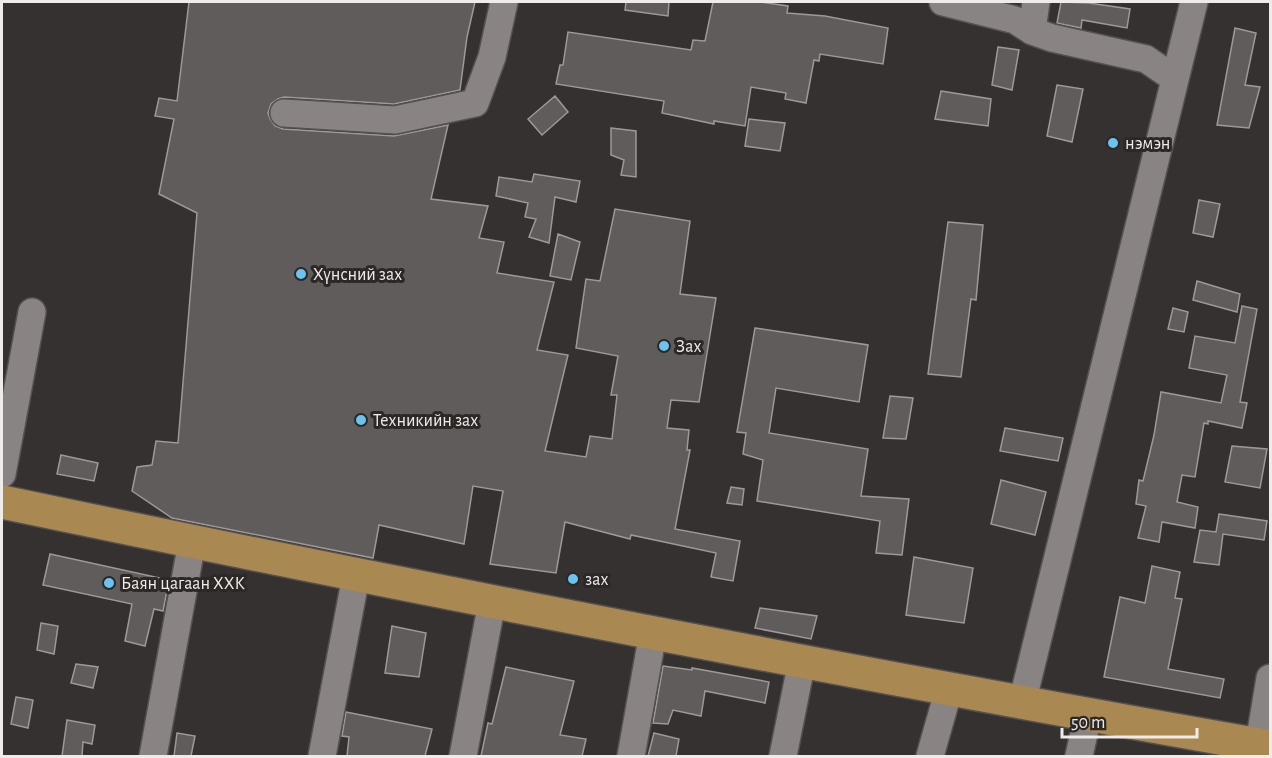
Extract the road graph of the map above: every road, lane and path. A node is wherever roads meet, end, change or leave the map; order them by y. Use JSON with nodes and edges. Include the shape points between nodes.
{"nodes":[{"id":1,"x":504,"y":2,"type":"edge"},
{"id":2,"x":943,"y":2,"type":"edge"},
{"id":3,"x":1036,"y":2,"type":"edge"},
{"id":4,"x":1194,"y":2,"type":"edge"},
{"id":5,"x":1032,"y":31,"type":"junction"},
{"id":6,"x":1175,"y":79,"type":"junction"},
{"id":7,"x":284,"y":113,"type":"dead end"},
{"id":8,"x":32,"y":312,"type":"dead end"},
{"id":9,"x":2,"y":474,"type":"edge"},
{"id":10,"x":2,"y":502,"type":"edge"},
{"id":11,"x":192,"y":542,"type":"junction"},
{"id":12,"x":356,"y":576,"type":"junction"},
{"id":13,"x":492,"y":602,"type":"junction"},
{"id":14,"x":653,"y":633,"type":"junction"},
{"id":15,"x":802,"y":661,"type":"junction"},
{"id":16,"x":1270,"y":678,"type":"edge"},
{"id":17,"x":949,"y":689,"type":"junction"},
{"id":18,"x":1022,"y":703,"type":"junction"},
{"id":19,"x":1088,"y":715,"type":"junction"},
{"id":20,"x":1262,"y":750,"type":"edge"},
{"id":21,"x":153,"y":756,"type":"edge"},
{"id":22,"x":322,"y":756,"type":"edge"},
{"id":23,"x":463,"y":756,"type":"edge"},
{"id":24,"x":631,"y":756,"type":"edge"},
{"id":25,"x":783,"y":756,"type":"edge"},
{"id":26,"x":930,"y":756,"type":"edge"},
{"id":27,"x":1078,"y":756,"type":"edge"}],
"edges":[{"from":1,"to":7,"type":"street","via":[[492,57],[475,103],[395,120]]},
{"from":2,"to":5,"type":"street","via":[[1015,20]]},
{"from":3,"to":5,"type":"street"},
{"from":4,"to":6,"type":"street"},
{"from":5,"to":6,"type":"street","via":[[1146,59]]},
{"from":6,"to":18,"type":"street"},
{"from":8,"to":9,"type":"street"},
{"from":10,"to":11,"type":"main road"},
{"from":11,"to":12,"type":"main road"},
{"from":11,"to":21,"type":"street"},
{"from":12,"to":13,"type":"main road"},
{"from":12,"to":22,"type":"street"},
{"from":13,"to":14,"type":"main road"},
{"from":13,"to":23,"type":"street"},
{"from":14,"to":15,"type":"main road"},
{"from":14,"to":24,"type":"street"},
{"from":15,"to":17,"type":"main road"},
{"from":15,"to":25,"type":"street"},
{"from":16,"to":20,"type":"street"},
{"from":17,"to":18,"type":"main road"},
{"from":17,"to":26,"type":"street"},
{"from":18,"to":19,"type":"main road"},
{"from":19,"to":20,"type":"main road"},
{"from":19,"to":27,"type":"street"}]}
